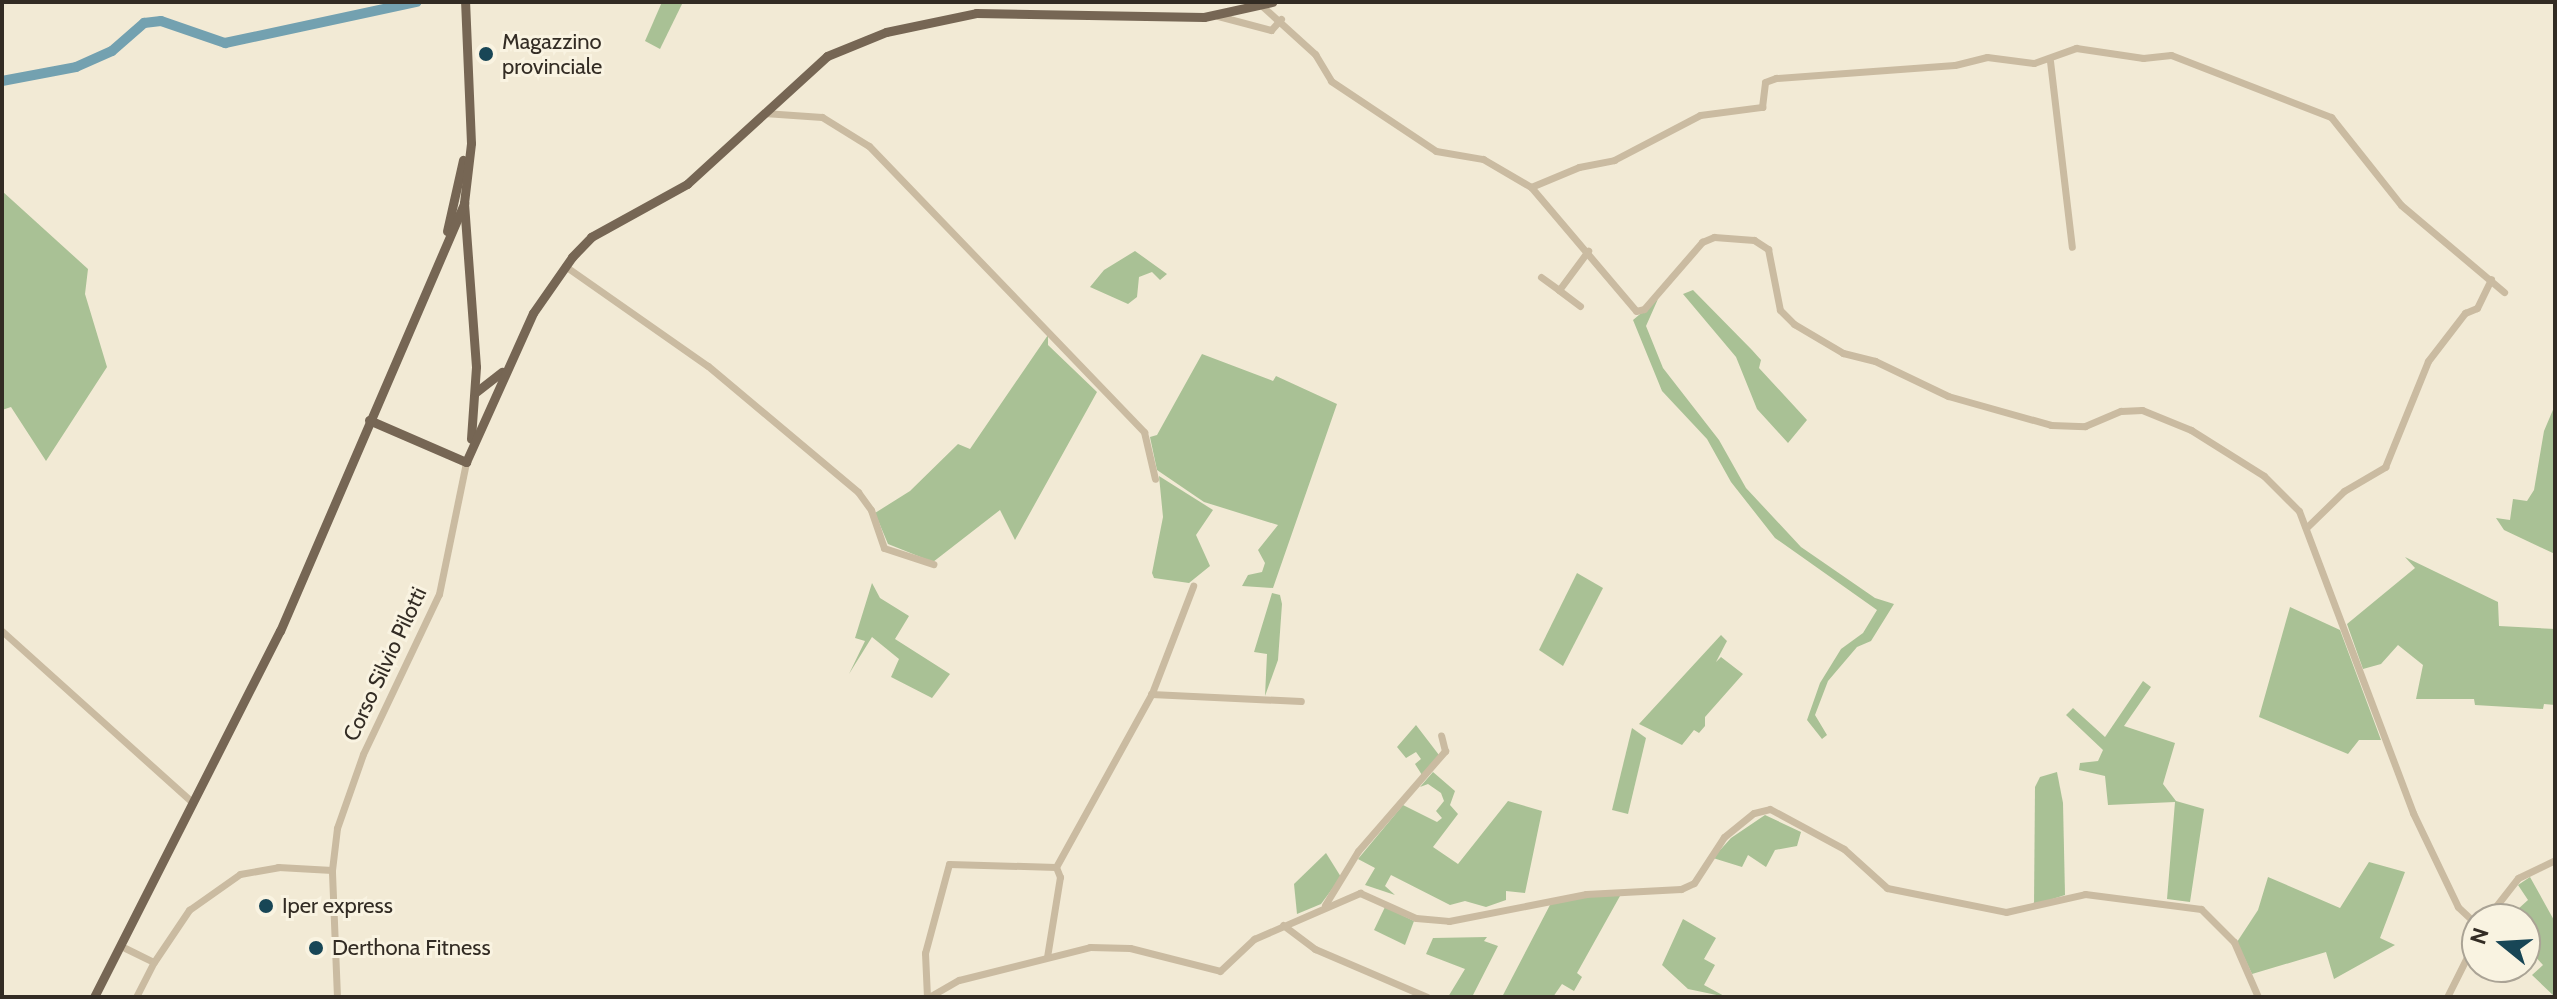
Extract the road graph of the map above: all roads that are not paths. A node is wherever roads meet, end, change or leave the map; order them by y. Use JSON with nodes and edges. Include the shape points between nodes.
{"nodes":[{"id":1,"x":465,"y":3,"type":"edge"},
{"id":2,"x":1267,"y":4,"type":"edge"},
{"id":3,"x":1218,"y":16,"type":"junction"},
{"id":4,"x":1281,"y":19,"type":"junction"},
{"id":5,"x":2050,"y":61,"type":"junction"},
{"id":6,"x":764,"y":113,"type":"junction"},
{"id":7,"x":1531,"y":187,"type":"junction"},
{"id":8,"x":462,"y":198,"type":"junction"},
{"id":9,"x":458,"y":219,"type":"junction"},
{"id":10,"x":450,"y":240,"type":"junction"},
{"id":11,"x":468,"y":247,"type":"junction"},
{"id":12,"x":2072,"y":247,"type":"dead end"},
{"id":13,"x":1588,"y":251,"type":"junction"},
{"id":14,"x":565,"y":266,"type":"junction"},
{"id":15,"x":1541,"y":277,"type":"dead end"},
{"id":16,"x":2491,"y":279,"type":"junction"},
{"id":17,"x":428,"y":287,"type":"junction"},
{"id":18,"x":1559,"y":290,"type":"junction"},
{"id":19,"x":2504,"y":292,"type":"dead end"},
{"id":20,"x":1580,"y":306,"type":"dead end"},
{"id":21,"x":476,"y":367,"type":"junction"},
{"id":22,"x":505,"y":369,"type":"junction"},
{"id":23,"x":476,"y":395,"type":"junction"},
{"id":24,"x":494,"y":396,"type":"junction"},
{"id":25,"x":369,"y":420,"type":"junction"},
{"id":26,"x":466,"y":462,"type":"junction"},
{"id":27,"x":1155,"y":479,"type":"dead end"},
{"id":28,"x":2306,"y":528,"type":"junction"},
{"id":29,"x":933,"y":564,"type":"dead end"},
{"id":30,"x":1193,"y":586,"type":"dead end"},
{"id":31,"x":2,"y":631,"type":"edge"},
{"id":32,"x":1151,"y":694,"type":"junction"},
{"id":33,"x":1301,"y":701,"type":"dead end"},
{"id":34,"x":1441,"y":735,"type":"dead end"},
{"id":35,"x":193,"y":803,"type":"junction"},
{"id":36,"x":2555,"y":860,"type":"edge"},
{"id":37,"x":1056,"y":867,"type":"junction"},
{"id":38,"x":332,"y":870,"type":"junction"},
{"id":39,"x":2498,"y":903,"type":"edge"},
{"id":40,"x":1324,"y":907,"type":"junction"},
{"id":41,"x":2461,"y":910,"type":"edge"},
{"id":42,"x":1283,"y":925,"type":"junction"},
{"id":43,"x":125,"y":948,"type":"dead end"},
{"id":44,"x":1047,"y":957,"type":"junction"},
{"id":45,"x":154,"y":962,"type":"junction"},
{"id":46,"x":2461,"y":969,"type":"edge"},
{"id":47,"x":94,"y":997,"type":"edge"},
{"id":48,"x":136,"y":997,"type":"edge"},
{"id":49,"x":337,"y":997,"type":"edge"},
{"id":50,"x":928,"y":997,"type":"edge"},
{"id":51,"x":1427,"y":997,"type":"edge"},
{"id":52,"x":2258,"y":997,"type":"edge"},
{"id":53,"x":2447,"y":997,"type":"edge"}],
"edges":[{"from":1,"to":8,"type":"main road"},
{"from":2,"to":3,"type":"main road"},
{"from":2,"to":4,"type":"street"},
{"from":3,"to":4,"type":"street","via":[[1271,30]]},
{"from":3,"to":6,"type":"main road","via":[[996,12],[947,17],[886,32],[827,56]]},
{"from":4,"to":7,"type":"street","via":[[1344,90],[1436,151],[1483,159]]},
{"from":5,"to":7,"type":"street","via":[[1987,57],[1955,65],[1776,78],[1765,82],[1762,107],[1700,115],[1614,160],[1579,167]]},
{"from":5,"to":12,"type":"street"},
{"from":5,"to":16,"type":"street","via":[[2076,48],[2143,58],[2171,55],[2331,117],[2401,205]]},
{"from":6,"to":14,"type":"main road","via":[[687,184],[591,237]]},
{"from":6,"to":27,"type":"street","via":[[822,117],[869,146],[1144,432]]},
{"from":7,"to":13,"type":"street"},
{"from":8,"to":9,"type":"main road","name":"Corso Silvio Pilotti"},
{"from":8,"to":11,"type":"main road","name":"Corso Silvio Pilotti"},
{"from":8,"to":17,"type":"main road"},
{"from":9,"to":10,"type":"main road"},
{"from":9,"to":11,"type":"main road","name":"Corso Silvio Pilotti"},
{"from":10,"to":11,"type":"main road"},
{"from":10,"to":17,"type":"main road"},
{"from":11,"to":21,"type":"main road","name":"Corso Silvio Pilotti"},
{"from":13,"to":18,"type":"street"},
{"from":13,"to":28,"type":"street","via":[[1636,311],[1644,309],[1702,242],[1714,237],[1754,240],[1768,249],[1780,310],[1843,353],[1875,361],[1948,396],[2051,425],[2085,426],[2121,411],[2142,410],[2170,420],[2264,476],[2299,511]]},
{"from":14,"to":22,"type":"main road"},
{"from":14,"to":29,"type":"street","via":[[708,366],[858,492],[871,510],[884,548]]},
{"from":15,"to":18,"type":"street"},
{"from":16,"to":19,"type":"street"},
{"from":16,"to":28,"type":"street","via":[[2477,308],[2465,313],[2428,361],[2385,467],[2344,491]]},
{"from":17,"to":25,"type":"main road"},
{"from":18,"to":20,"type":"street"},
{"from":21,"to":22,"type":"main road","via":[[490,374]]},
{"from":21,"to":23,"type":"main road","name":"Corso Silvio Pilotti"},
{"from":22,"to":23,"type":"main road"},
{"from":22,"to":24,"type":"main road"},
{"from":23,"to":24,"type":"main road","via":[[486,401]]},
{"from":23,"to":26,"type":"main road","name":"Corso Silvio Pilotti"},
{"from":24,"to":26,"type":"main road"},
{"from":25,"to":26,"type":"main road"},
{"from":25,"to":35,"type":"main road","via":[[280,631]]},
{"from":26,"to":38,"type":"street","name":"Corso Silvio Pilotti","via":[[439,594],[363,754],[337,828]]},
{"from":28,"to":41,"type":"street","via":[[2413,813]]},
{"from":30,"to":32,"type":"street"},
{"from":31,"to":35,"type":"street"},
{"from":32,"to":33,"type":"street"},
{"from":32,"to":37,"type":"street"},
{"from":34,"to":40,"type":"street","via":[[1445,751],[1358,851]]},
{"from":35,"to":47,"type":"main road"},
{"from":36,"to":39,"type":"street","via":[[2518,878]]},
{"from":37,"to":44,"type":"street","via":[[1060,877]]},
{"from":37,"to":50,"type":"street","via":[[949,864],[925,953]]},
{"from":38,"to":45,"type":"street","via":[[278,867],[240,874],[189,910]]},
{"from":38,"to":49,"type":"street","name":"Corso Silvio Pilotti"},
{"from":40,"to":42,"type":"street"},
{"from":40,"to":52,"type":"street","via":[[1360,893],[1416,918],[1449,921],[1586,894],[1681,889],[1694,883],[1724,837],[1754,813],[1770,809],[1844,849],[1887,888],[2006,912],[2093,894],[2201,909],[2234,942]]},
{"from":42,"to":44,"type":"street","via":[[1254,939],[1220,971],[1114,946]]},
{"from":42,"to":51,"type":"street","via":[[1315,949]]},
{"from":43,"to":45,"type":"street"},
{"from":44,"to":50,"type":"street","via":[[959,980]]},
{"from":45,"to":48,"type":"street"},
{"from":46,"to":53,"type":"street"}]}
